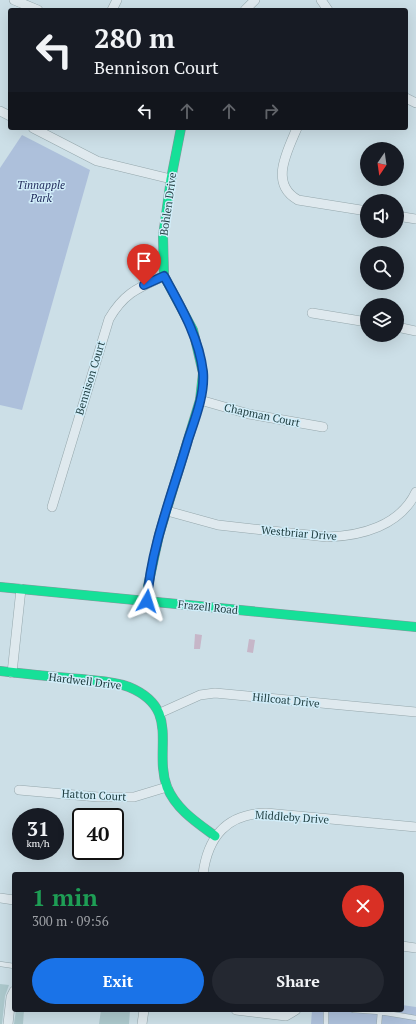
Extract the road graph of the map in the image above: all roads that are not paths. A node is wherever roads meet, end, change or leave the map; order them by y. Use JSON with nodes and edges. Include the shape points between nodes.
{"nodes":[{"id":1,"x":14,"y":0,"type":"edge"},
{"id":2,"x":254,"y":0,"type":"edge"},
{"id":3,"x":33,"y":8,"type":"edge"},
{"id":4,"x":248,"y":8,"type":"edge"},
{"id":5,"x":181,"y":130,"type":"edge"},
{"id":6,"x":296,"y":130,"type":"edge"},
{"id":7,"x":43,"y":131,"type":"edge"},
{"id":8,"x":171,"y":179,"type":"junction"},
{"id":9,"x":360,"y":210,"type":"edge"},
{"id":10,"x":404,"y":217,"type":"edge"},
{"id":11,"x":416,"y":218,"type":"edge"},
{"id":12,"x":164,"y":276,"type":"junction"},
{"id":13,"x":312,"y":313,"type":"dead end"},
{"id":14,"x":360,"y":321,"type":"edge"},
{"id":15,"x":404,"y":328,"type":"edge"},
{"id":16,"x":416,"y":331,"type":"edge"},
{"id":17,"x":200,"y":400,"type":"junction"},
{"id":18,"x":323,"y":427,"type":"dead end"},
{"id":19,"x":416,"y":492,"type":"edge"},
{"id":20,"x":52,"y":507,"type":"dead end"},
{"id":21,"x":167,"y":510,"type":"junction"},
{"id":22,"x":0,"y":587,"type":"edge"},
{"id":23,"x":20,"y":589,"type":"junction"},
{"id":24,"x":147,"y":601,"type":"junction"},
{"id":25,"x":416,"y":627,"type":"edge"},
{"id":26,"x":0,"y":672,"type":"edge"},
{"id":27,"x":12,"y":673,"type":"junction"},
{"id":28,"x":416,"y":712,"type":"edge"},
{"id":29,"x":160,"y":713,"type":"junction"},
{"id":30,"x":167,"y":787,"type":"junction"},
{"id":31,"x":19,"y":790,"type":"dead end"},
{"id":32,"x":416,"y":828,"type":"edge"},
{"id":33,"x":215,"y":836,"type":"junction"},
{"id":34,"x":203,"y":872,"type":"edge"},
{"id":35,"x":0,"y":898,"type":"edge"},
{"id":36,"x":12,"y":900,"type":"edge"},
{"id":37,"x":404,"y":946,"type":"edge"},
{"id":38,"x":416,"y":948,"type":"edge"},
{"id":39,"x":0,"y":964,"type":"edge"},
{"id":40,"x":12,"y":966,"type":"edge"},
{"id":41,"x":12,"y":995,"type":"edge"},
{"id":42,"x":144,"y":1012,"type":"edge"},
{"id":43,"x":253,"y":1012,"type":"edge"},
{"id":44,"x":293,"y":1012,"type":"edge"},
{"id":45,"x":326,"y":1012,"type":"edge"},
{"id":46,"x":380,"y":1012,"type":"joint"},
{"id":47,"x":416,"y":1018,"type":"edge"},
{"id":48,"x":8,"y":1024,"type":"edge"},
{"id":49,"x":142,"y":1024,"type":"edge"},
{"id":50,"x":326,"y":1024,"type":"edge"},
{"id":51,"x":379,"y":1024,"type":"edge"}],
"edges":[{"from":1,"to":3,"type":"street"},
{"from":2,"to":4,"type":"street"},
{"from":5,"to":8,"type":"street","name":"Bohlen Drive"},
{"from":6,"to":9,"type":"street","via":[[282,175],[283,186],[289,195],[298,200]]},
{"from":7,"to":8,"type":"street","via":[[98,161]]},
{"from":8,"to":12,"type":"street","name":"Bohlen Drive","via":[[163,236]]},
{"from":10,"to":11,"type":"street"},
{"from":12,"to":17,"type":"street","name":"Bohlen Drive","via":[[193,330],[203,372]]},
{"from":12,"to":20,"type":"street","name":"Bennison Court","via":[[134,289],[120,302],[109,319]]},
{"from":13,"to":14,"type":"street"},
{"from":15,"to":16,"type":"street"},
{"from":17,"to":18,"type":"street","name":"Chapman Court","via":[[249,414]]},
{"from":17,"to":21,"type":"street","name":"Bohlen Drive"},
{"from":19,"to":21,"type":"street","name":"Westbriar Drive","via":[[394,518],[378,528],[362,534],[345,536],[327,537],[218,525]]},
{"from":21,"to":24,"type":"street","name":"Bohlen Drive","via":[[159,535]]},
{"from":22,"to":23,"type":"street","name":"Frazell Road"},
{"from":23,"to":24,"type":"street","name":"Frazell Road"},
{"from":23,"to":27,"type":"street"},
{"from":24,"to":25,"type":"street","name":"Frazell Road"},
{"from":26,"to":27,"type":"street","name":"Hardwell Drive"},
{"from":27,"to":29,"type":"street","name":"Hardwell Drive","via":[[130,686],[141,692]]},
{"from":28,"to":29,"type":"street","name":"Hillcoat Drive","via":[[215,693],[200,695]]},
{"from":29,"to":30,"type":"street","name":"Hardwell Drive","via":[[164,730],[164,774]]},
{"from":30,"to":31,"type":"street","name":"Hatton Court","via":[[134,797],[98,797]]},
{"from":30,"to":33,"type":"street","name":"Hardwell Drive","via":[[182,811]]},
{"from":32,"to":33,"type":"street","name":"Middleby Drive","via":[[266,813],[250,814],[230,822]]},
{"from":33,"to":34,"type":"street","name":"Middleby Drive"},
{"from":35,"to":36,"type":"street"},
{"from":37,"to":38,"type":"street"},
{"from":39,"to":40,"type":"lane"},
{"from":41,"to":48,"type":"street"},
{"from":42,"to":49,"type":"street"},
{"from":43,"to":44,"type":"street","via":[[286,1016]]},
{"from":45,"to":50,"type":"lane"},
{"from":46,"to":47,"type":"lane"},
{"from":46,"to":51,"type":"lane"}]}
